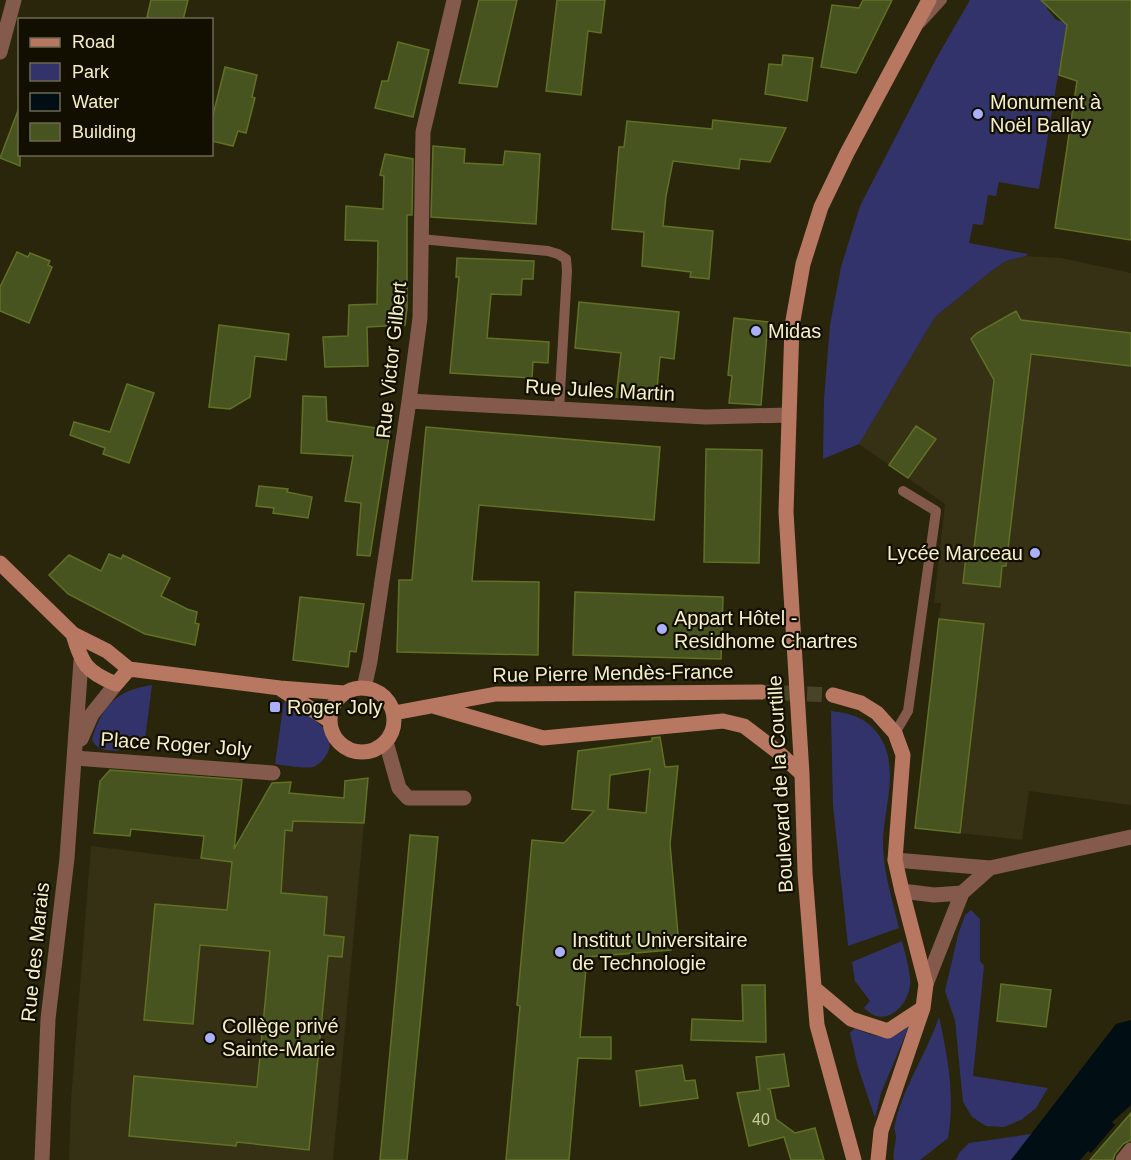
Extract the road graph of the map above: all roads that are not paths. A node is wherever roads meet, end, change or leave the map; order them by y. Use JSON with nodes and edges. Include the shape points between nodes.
{"nodes":[{"id":1,"x":14,"y":0,"type":"edge"},
{"id":2,"x":454,"y":0,"type":"edge"},
{"id":3,"x":929,"y":0,"type":"edge"},
{"id":4,"x":942,"y":0,"type":"edge"},
{"id":5,"x":907,"y":39,"type":"junction"},
{"id":6,"x":0,"y":52,"type":"edge"},
{"id":7,"x":421,"y":239,"type":"junction"},
{"id":8,"x":410,"y":401,"type":"junction"},
{"id":9,"x":559,"y":409,"type":"junction"},
{"id":10,"x":788,"y":415,"type":"junction"},
{"id":11,"x":903,"y":491,"type":"dead end"},
{"id":12,"x":0,"y":563,"type":"edge"},
{"id":13,"x":73,"y":634,"type":"junction"},
{"id":14,"x":81,"y":661,"type":"junction"},
{"id":15,"x":129,"y":669,"type":"junction"},
{"id":16,"x":116,"y":684,"type":"junction"},
{"id":17,"x":279,"y":688,"type":"junction"},
{"id":18,"x":364,"y":688,"type":"junction"},
{"id":19,"x":761,"y":692,"type":"tunnel mouth"},
{"id":20,"x":344,"y":693,"type":"junction"},
{"id":21,"x":833,"y":695,"type":"tunnel mouth"},
{"id":22,"x":434,"y":706,"type":"junction"},
{"id":23,"x":394,"y":713,"type":"junction"},
{"id":24,"x":330,"y":721,"type":"junction"},
{"id":25,"x":895,"y":733,"type":"junction"},
{"id":26,"x":386,"y":742,"type":"junction"},
{"id":27,"x":76,"y":754,"type":"junction"},
{"id":28,"x":273,"y":773,"type":"dead end"},
{"id":29,"x":802,"y":774,"type":"junction"},
{"id":30,"x":464,"y":798,"type":"dead end"},
{"id":31,"x":1131,"y":837,"type":"edge"},
{"id":32,"x":895,"y":860,"type":"junction"},
{"id":33,"x":990,"y":868,"type":"junction"},
{"id":34,"x":902,"y":891,"type":"junction"},
{"id":35,"x":962,"y":893,"type":"junction"},
{"id":36,"x":927,"y":984,"type":"junction"},
{"id":37,"x":814,"y":988,"type":"junction"},
{"id":38,"x":923,"y":1008,"type":"junction"},
{"id":39,"x":1131,"y":1150,"type":"edge"},
{"id":40,"x":42,"y":1160,"type":"edge"},
{"id":41,"x":854,"y":1160,"type":"edge"},
{"id":42,"x":878,"y":1160,"type":"edge"},
{"id":43,"x":1124,"y":1160,"type":"edge"}],
"edges":[{"from":1,"to":6,"type":"street"},
{"from":2,"to":7,"type":"street","name":"Rue Victor Gilbert","via":[[423,132]]},
{"from":3,"to":5,"type":"main road","name":"Boulevard de la Courtille"},
{"from":4,"to":5,"type":"lane"},
{"from":5,"to":10,"type":"main road","name":"Boulevard de la Courtille","via":[[820,207],[803,264],[792,326]]},
{"from":7,"to":8,"type":"street","name":"Rue Victor Gilbert","via":[[420,318]]},
{"from":7,"to":9,"type":"lane","via":[[548,251],[566,259]]},
{"from":8,"to":9,"type":"street","name":"Rue Jules Martin"},
{"from":8,"to":18,"type":"street","name":"Rue Victor Gilbert"},
{"from":9,"to":10,"type":"street","name":"Rue Jules Martin","via":[[706,417]]},
{"from":10,"to":29,"type":"main road","name":"Boulevard de la Courtille","via":[[786,512]]},
{"from":11,"to":25,"type":"lane","via":[[936,511],[908,711]]},
{"from":12,"to":13,"type":"main road"},
{"from":13,"to":14,"type":"main road"},
{"from":13,"to":15,"type":"main road","via":[[107,651]]},
{"from":14,"to":16,"type":"main road","via":[[94,675]]},
{"from":14,"to":27,"type":"street","name":"Rue des Marais"},
{"from":15,"to":16,"type":"main road"},
{"from":15,"to":17,"type":"main road"},
{"from":16,"to":27,"type":"street","name":"Rue des Marais","via":[[92,714]]},
{"from":17,"to":20,"type":"main road"},
{"from":17,"to":24,"type":"main road"},
{"from":18,"to":20,"type":"main road"},
{"from":18,"to":23,"type":"main road","via":[[380,693]]},
{"from":19,"to":22,"type":"main road","name":"Rue Pierre Mendès-France","via":[[496,694]]},
{"from":20,"to":24,"type":"main road","via":[[334,705]]},
{"from":21,"to":25,"type":"main road","via":[[877,712]]},
{"from":22,"to":23,"type":"main road","name":"Rue Pierre Mendès-France"},
{"from":22,"to":29,"type":"main road","via":[[543,738],[723,721],[744,726]]},
{"from":23,"to":26,"type":"main road","via":[[394,729]]},
{"from":24,"to":26,"type":"main road","via":[[338,742],[352,751],[370,752]]},
{"from":25,"to":32,"type":"main road","via":[[903,755]]},
{"from":26,"to":30,"type":"street","via":[[399,788],[408,798]]},
{"from":27,"to":28,"type":"street","name":"Place Roger Joly"},
{"from":27,"to":40,"type":"street","name":"Rue des Marais","via":[[48,1019]]},
{"from":29,"to":37,"type":"main road","name":"Boulevard de la Courtille"},
{"from":31,"to":33,"type":"street"},
{"from":32,"to":33,"type":"street"},
{"from":32,"to":34,"type":"main road"},
{"from":33,"to":35,"type":"street"},
{"from":34,"to":35,"type":"street"},
{"from":34,"to":36,"type":"main road"},
{"from":35,"to":36,"type":"street"},
{"from":36,"to":38,"type":"main road"},
{"from":37,"to":38,"type":"main road","via":[[851,1019],[888,1031]]},
{"from":37,"to":41,"type":"main road","name":"Boulevard de la Courtille","via":[[817,1024]]},
{"from":38,"to":42,"type":"main road","via":[[881,1131]]},
{"from":39,"to":43,"type":"street"}]}
